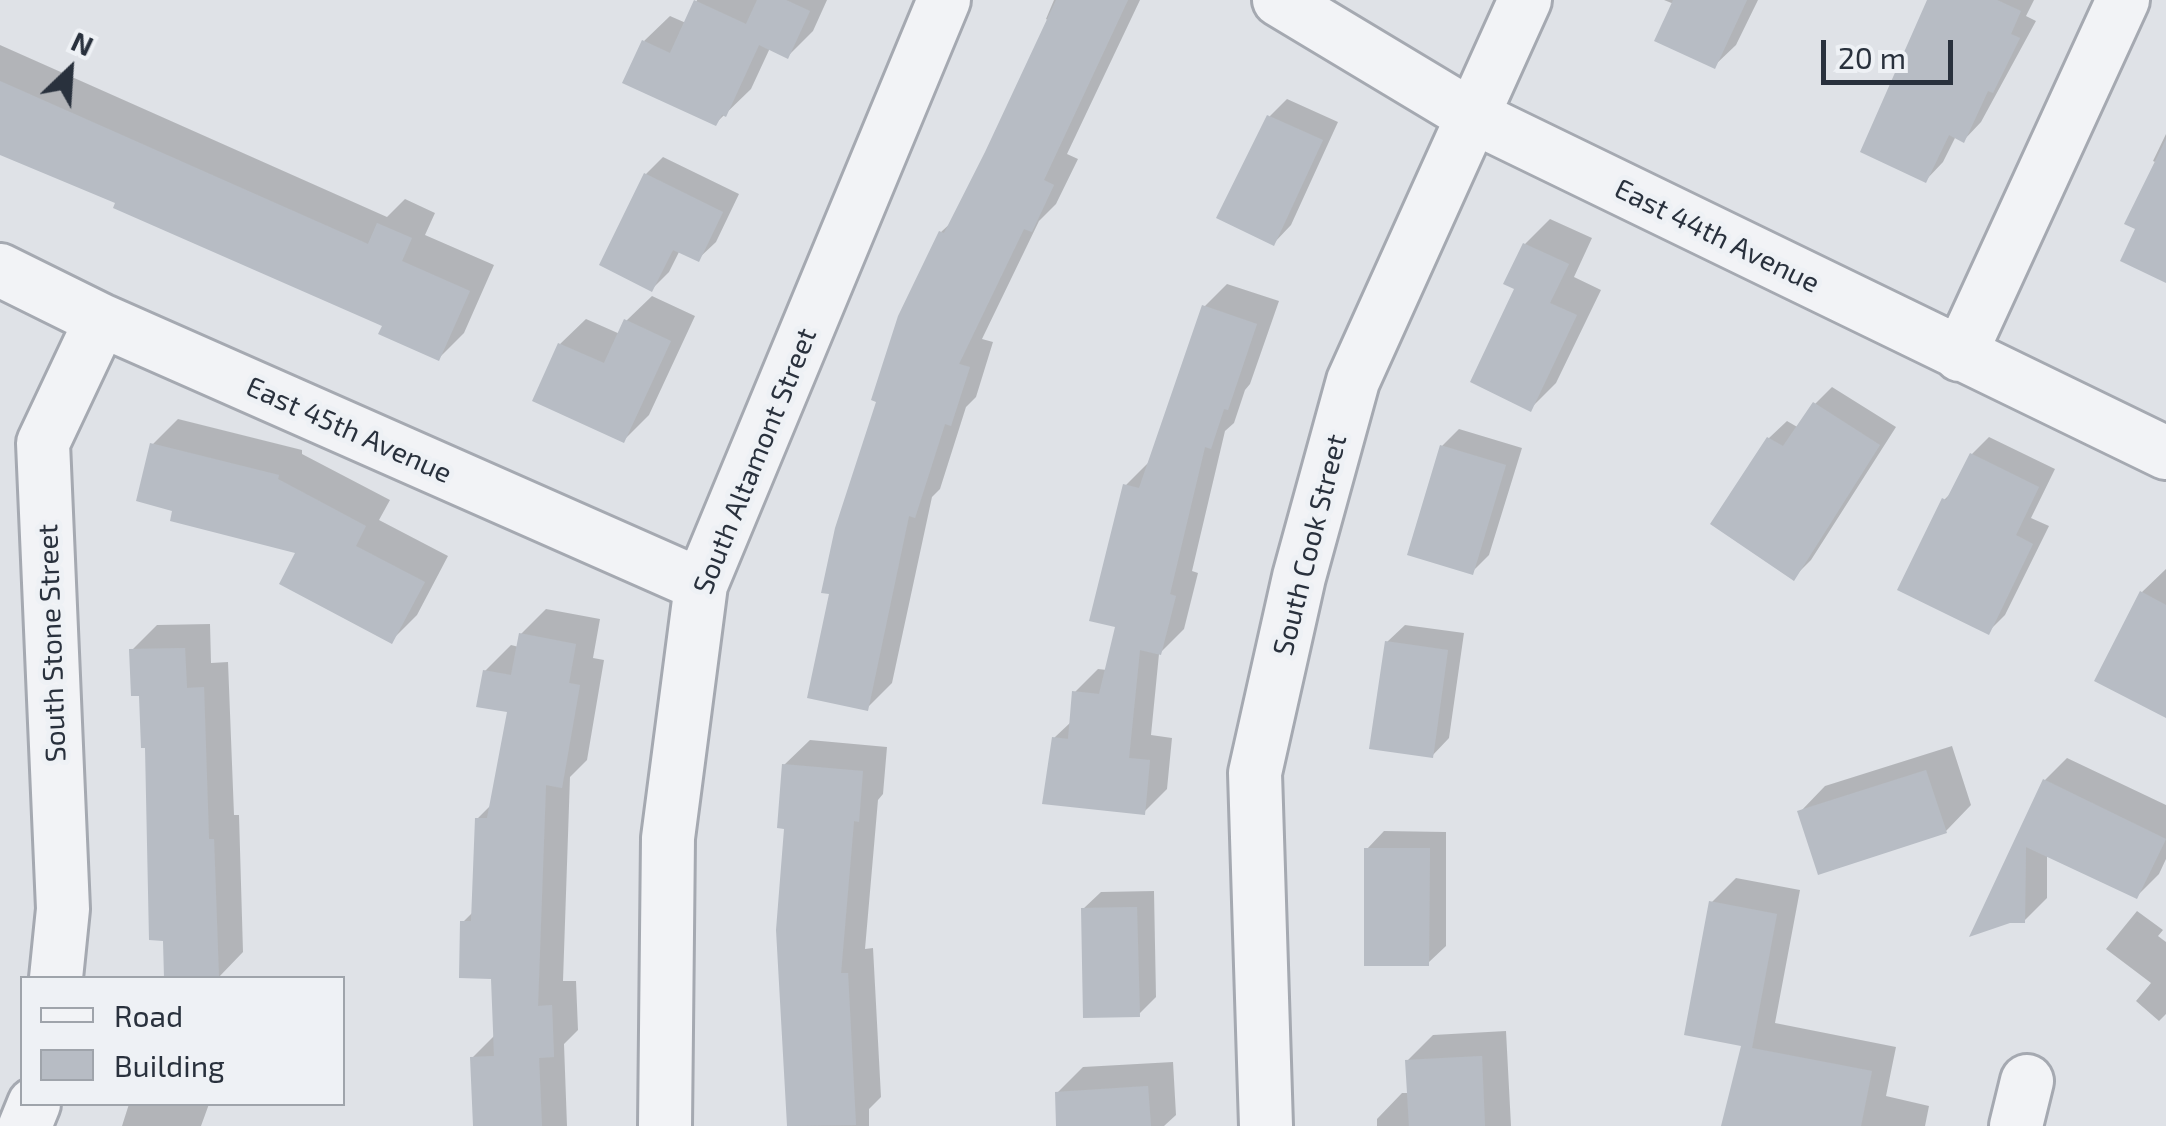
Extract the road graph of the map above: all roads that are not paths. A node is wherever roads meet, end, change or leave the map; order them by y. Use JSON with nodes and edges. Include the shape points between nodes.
{"nodes":[{"id":1,"x":944,"y":0,"type":"edge"},
{"id":2,"x":1279,"y":0,"type":"edge"},
{"id":3,"x":1525,"y":0,"type":"edge"},
{"id":4,"x":2124,"y":0,"type":"edge"},
{"id":5,"x":1472,"y":116,"type":"junction"},
{"id":6,"x":0,"y":270,"type":"edge"},
{"id":7,"x":101,"y":320,"type":"junction"},
{"id":8,"x":1960,"y":354,"type":"junction"},
{"id":9,"x":2166,"y":453,"type":"edge"},
{"id":10,"x":700,"y":586,"type":"junction"},
{"id":11,"x":56,"y":976,"type":"edge"},
{"id":12,"x":665,"y":1126,"type":"edge"},
{"id":13,"x":1266,"y":1126,"type":"edge"}],
"edges":[{"from":1,"to":10,"type":"street","name":"South Altamont Street"},
{"from":2,"to":5,"type":"street","name":"East 44th Avenue"},
{"from":3,"to":5,"type":"street","name":"South Cook Street"},
{"from":4,"to":8,"type":"street"},
{"from":5,"to":8,"type":"street","name":"East 44th Avenue"},
{"from":5,"to":13,"type":"street","name":"South Cook Street","via":[[1353,381],[1255,773]]},
{"from":6,"to":7,"type":"street","name":"East 45th Avenue"},
{"from":7,"to":10,"type":"street","name":"East 45th Avenue"},
{"from":7,"to":11,"type":"street","name":"South Stone Street","via":[[44,444],[63,909]]},
{"from":8,"to":9,"type":"street","name":"East 44th Avenue"},
{"from":10,"to":12,"type":"street","name":"South Altamont Street","via":[[668,838]]}]}
